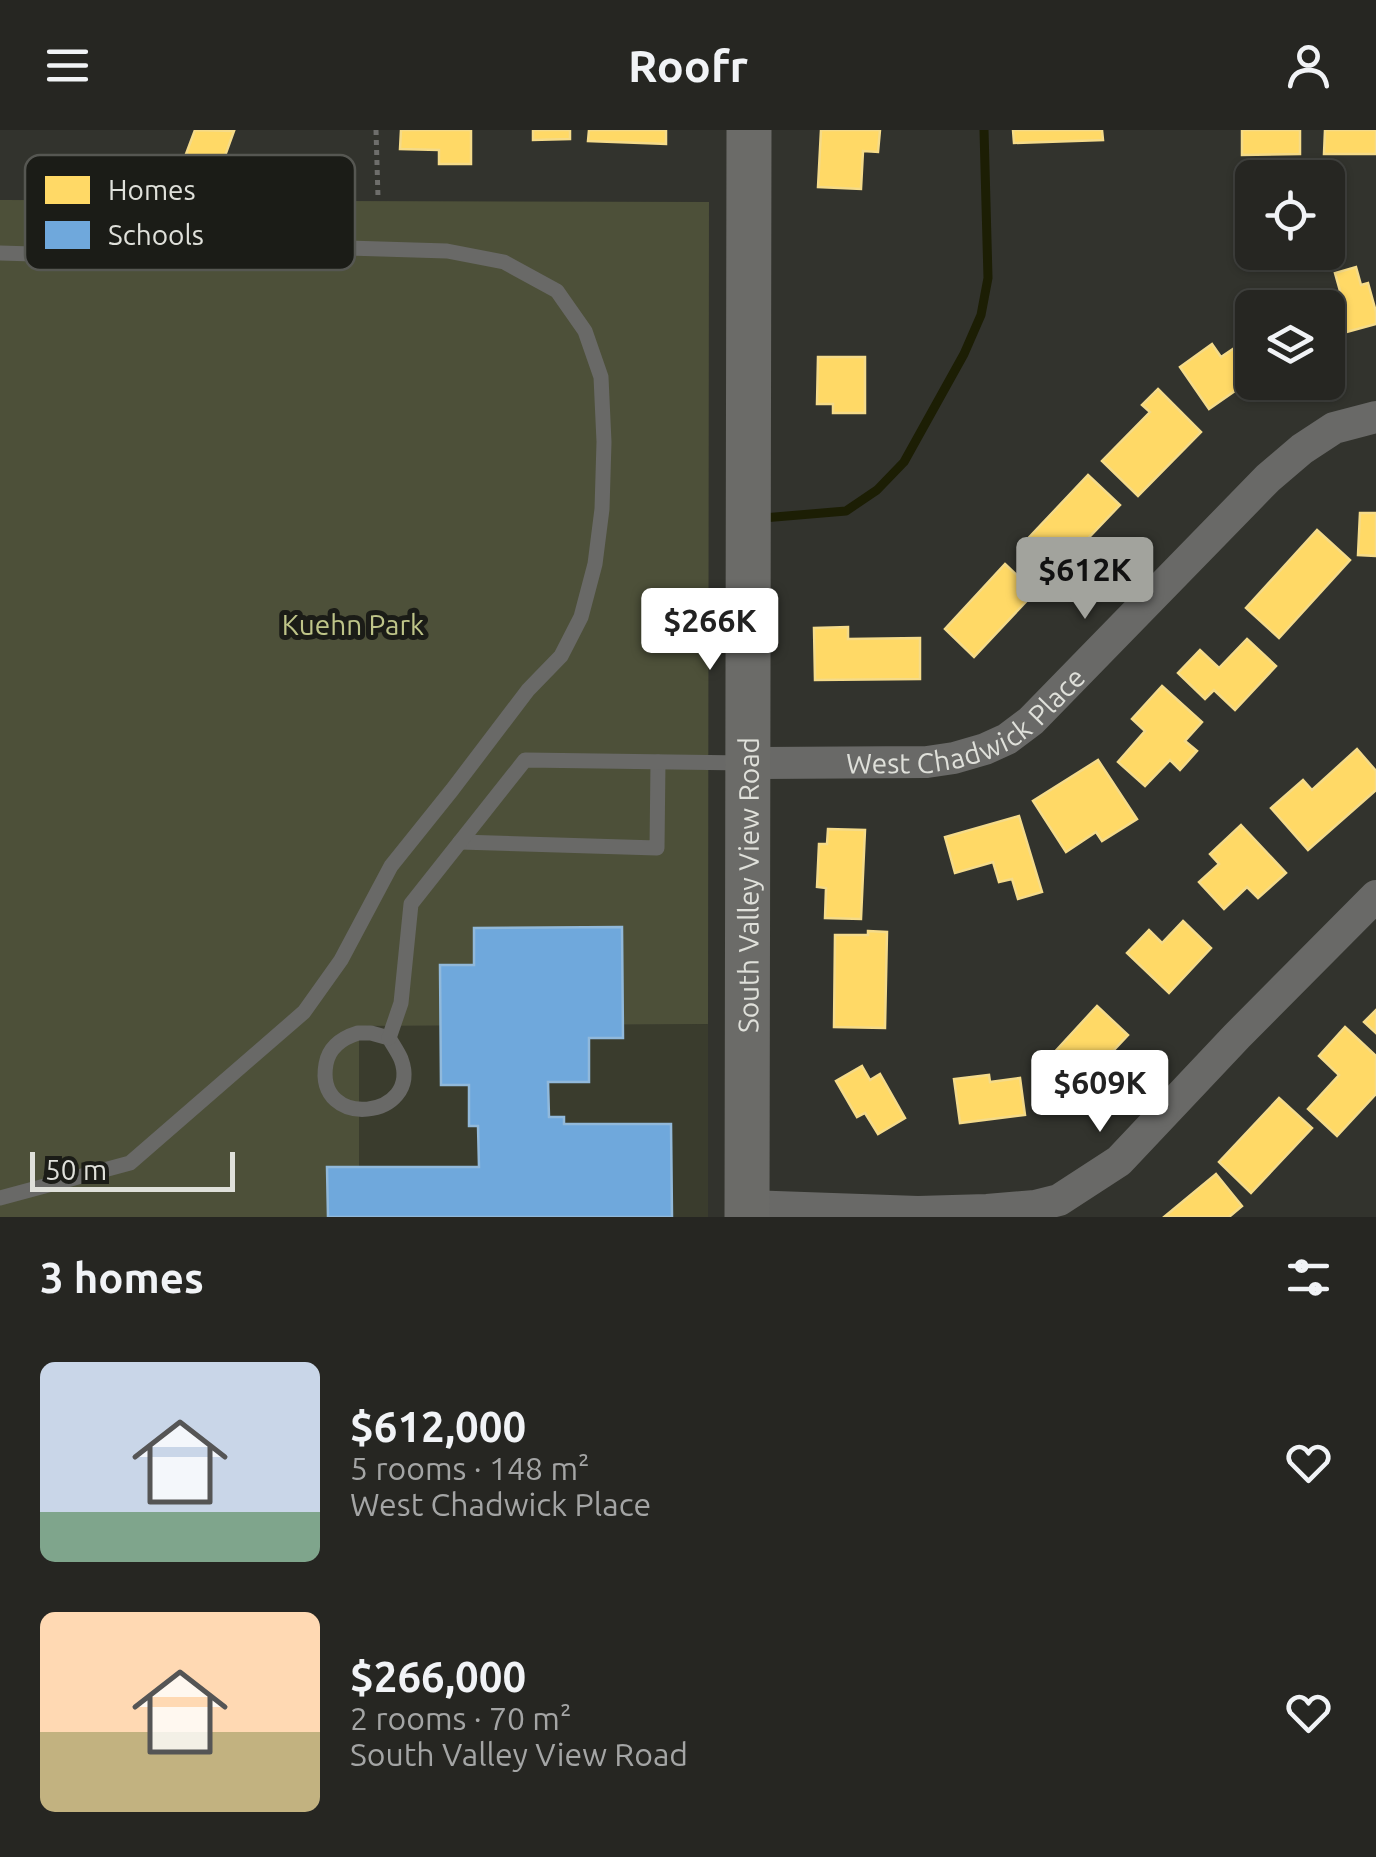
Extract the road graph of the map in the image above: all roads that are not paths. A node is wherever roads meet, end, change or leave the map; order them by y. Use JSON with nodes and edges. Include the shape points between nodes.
{"nodes":[{"id":1,"x":749,"y":130,"type":"edge"},
{"id":2,"x":355,"y":248,"type":"edge"},
{"id":3,"x":0,"y":253,"type":"edge"},
{"id":4,"x":25,"y":254,"type":"edge"},
{"id":5,"x":1376,"y":416,"type":"edge"},
{"id":6,"x":658,"y":762,"type":"junction"},
{"id":7,"x":748,"y":763,"type":"junction"},
{"id":8,"x":460,"y":842,"type":"junction"},
{"id":9,"x":1376,"y":896,"type":"edge"},
{"id":10,"x":389,"y":1038,"type":"junction"},
{"id":11,"x":0,"y":1198,"type":"edge"},
{"id":12,"x":747,"y":1212,"type":"edge"}],
"edges":[{"from":1,"to":7,"type":"street","name":"South Valley View Road"},
{"from":2,"to":11,"type":"lane","via":[[447,251],[504,262],[557,291],[585,332],[602,377],[604,442],[602,509],[582,616],[560,656],[391,866],[341,960],[304,1012],[130,1164]]},
{"from":3,"to":4,"type":"lane"},
{"from":5,"to":7,"type":"street","name":"West Chadwick Place","via":[[1334,428],[1268,478],[1007,738],[985,750],[927,762]]},
{"from":6,"to":7,"type":"lane"},
{"from":6,"to":8,"type":"lane","via":[[525,760]]},
{"from":6,"to":8,"type":"lane","via":[[656,848]]},
{"from":7,"to":12,"type":"street","name":"South Valley View Road"},
{"from":8,"to":10,"type":"lane","via":[[410,904],[400,1002]]},
{"from":9,"to":12,"type":"street","via":[[1119,1161],[1059,1200],[936,1212]]},
{"from":10,"to":10,"type":"lane","via":[[358,1033],[336,1044],[325,1068],[339,1102],[364,1111],[397,1094],[403,1069]]}]}
